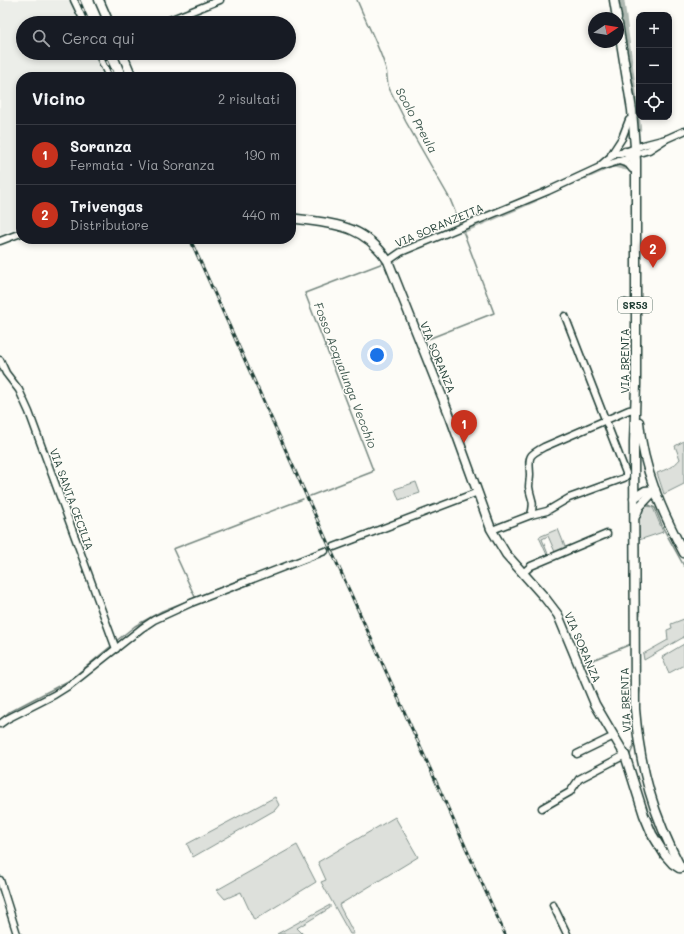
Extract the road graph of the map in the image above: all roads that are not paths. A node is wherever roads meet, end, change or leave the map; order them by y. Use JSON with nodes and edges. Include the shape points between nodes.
{"nodes":[{"id":1,"x":74,"y":0,"type":"edge"},
{"id":2,"x":99,"y":0,"type":"edge"},
{"id":3,"x":220,"y":0,"type":"edge"},
{"id":4,"x":614,"y":0,"type":"edge"},
{"id":5,"x":616,"y":12,"type":"edge"},
{"id":6,"x":82,"y":16,"type":"edge"},
{"id":7,"x":106,"y":16,"type":"edge"},
{"id":8,"x":180,"y":16,"type":"edge"},
{"id":9,"x":622,"y":48,"type":"edge"},
{"id":10,"x":101,"y":60,"type":"edge"},
{"id":11,"x":125,"y":60,"type":"edge"},
{"id":12,"x":624,"y":63,"type":"junction"},
{"id":13,"x":107,"y":72,"type":"edge"},
{"id":14,"x":130,"y":72,"type":"edge"},
{"id":15,"x":628,"y":110,"type":"junction"},
{"id":16,"x":629,"y":120,"type":"junction"},
{"id":17,"x":684,"y":131,"type":"edge"},
{"id":18,"x":634,"y":135,"type":"junction"},
{"id":19,"x":666,"y":139,"type":"junction"},
{"id":20,"x":647,"y":143,"type":"junction"},
{"id":21,"x":633,"y":152,"type":"junction"},
{"id":22,"x":609,"y":158,"type":"junction"},
{"id":23,"x":619,"y":161,"type":"junction"},
{"id":24,"x":600,"y":167,"type":"junction"},
{"id":25,"x":632,"y":169,"type":"junction"},
{"id":26,"x":296,"y":219,"type":"edge"},
{"id":27,"x":635,"y":224,"type":"junction"},
{"id":28,"x":16,"y":235,"type":"edge"},
{"id":29,"x":0,"y":241,"type":"edge"},
{"id":30,"x":388,"y":261,"type":"junction"},
{"id":31,"x":623,"y":304,"type":"dead end"},
{"id":32,"x":635,"y":308,"type":"junction"},
{"id":33,"x":565,"y":316,"type":"dead end"},
{"id":34,"x":0,"y":360,"type":"edge"},
{"id":35,"x":2,"y":370,"type":"edge"},
{"id":36,"x":636,"y":385,"type":"junction"},
{"id":37,"x":634,"y":409,"type":"junction"},
{"id":38,"x":606,"y":421,"type":"junction"},
{"id":39,"x":654,"y":490,"type":"junction"},
{"id":40,"x":478,"y":492,"type":"junction"},
{"id":41,"x":634,"y":498,"type":"junction"},
{"id":42,"x":643,"y":502,"type":"junction"},
{"id":43,"x":531,"y":515,"type":"junction"},
{"id":44,"x":664,"y":516,"type":"junction"},
{"id":45,"x":635,"y":517,"type":"junction"},
{"id":46,"x":492,"y":530,"type":"junction"},
{"id":47,"x":607,"y":534,"type":"dead end"},
{"id":48,"x":334,"y":548,"type":"dead end"},
{"id":49,"x":326,"y":551,"type":"dead end"},
{"id":50,"x":684,"y":553,"type":"edge"},
{"id":51,"x":523,"y":573,"type":"junction"},
{"id":52,"x":116,"y":649,"type":"junction"},
{"id":53,"x":0,"y":724,"type":"edge"},
{"id":54,"x":614,"y":736,"type":"junction"},
{"id":55,"x":577,"y":754,"type":"dead end"},
{"id":56,"x":625,"y":755,"type":"junction"},
{"id":57,"x":542,"y":808,"type":"dead end"},
{"id":58,"x":682,"y":871,"type":"edge"},
{"id":59,"x":0,"y":880,"type":"edge"},
{"id":60,"x":553,"y":905,"type":"dead end"},
{"id":61,"x":17,"y":934,"type":"edge"},
{"id":62,"x":567,"y":934,"type":"edge"}],
"edges":[{"from":1,"to":6,"type":"street"},
{"from":2,"to":7,"type":"main road"},
{"from":3,"to":8,"type":"street"},
{"from":4,"to":5,"type":"main road"},
{"from":9,"to":12,"type":"main road","name":"VIA BRENTA","number":"SR53"},
{"from":10,"to":13,"type":"street"},
{"from":11,"to":14,"type":"main road"},
{"from":12,"to":15,"type":"main road","name":"VIA BRENTA","number":"SR53"},
{"from":12,"to":18,"type":"main road","name":"VIA BRENTA","number":"SR53"},
{"from":15,"to":16,"type":"main road","name":"VIA BRENTA","number":"SR53"},
{"from":15,"to":21,"type":"main road","via":[[631,118]]},
{"from":16,"to":21,"type":"main road","name":"VIA BRENTA","number":"SR53"},
{"from":16,"to":22,"type":"street","via":[[622,138]]},
{"from":17,"to":19,"type":"street"},
{"from":18,"to":20,"type":"street"},
{"from":18,"to":21,"type":"main road","name":"VIA BRENTA","number":"SR53"},
{"from":19,"to":20,"type":"street"},
{"from":19,"to":21,"type":"street","via":[[649,150]]},
{"from":20,"to":21,"type":"street"},
{"from":21,"to":22,"type":"street","name":"VIA SORANZETTA","via":[[616,154]]},
{"from":21,"to":23,"type":"street","name":"VIA SORANZETTA"},
{"from":21,"to":25,"type":"main road","name":"VIA BRENTA","number":"SR53"},
{"from":21,"to":27,"type":"main road","name":"VIA BRENTA","number":"SR53","via":[[637,193]]},
{"from":22,"to":24,"type":"street","name":"VIA SORANZETTA"},
{"from":23,"to":24,"type":"street","name":"VIA SORANZETTA"},
{"from":23,"to":25,"type":"street","via":[[628,164]]},
{"from":24,"to":30,"type":"street","name":"VIA SORANZETTA","via":[[414,246]]},
{"from":25,"to":27,"type":"main road","name":"VIA BRENTA","number":"SR53"},
{"from":26,"to":30,"type":"main road","name":"VIA SORANZETTA","via":[[341,226],[355,231],[372,242]]},
{"from":27,"to":32,"type":"main road","name":"VIA BRENTA","number":"SR53"},
{"from":28,"to":29,"type":"street"},
{"from":30,"to":40,"type":"main road","name":"VIA SORANZA"},
{"from":31,"to":32,"type":"street"},
{"from":32,"to":36,"type":"main road","name":"VIA BRENTA","number":"SR53"},
{"from":33,"to":38,"type":"street"},
{"from":34,"to":35,"type":"street","name":"VIA SANTA CECILIA"},
{"from":35,"to":52,"type":"street","name":"VIA SANTA CECILIA","via":[[19,390],[29,412]]},
{"from":36,"to":37,"type":"main road","name":"VIA BRENTA"},
{"from":36,"to":39,"type":"main road","number":"SR53","via":[[640,439]]},
{"from":37,"to":38,"type":"street"},
{"from":37,"to":41,"type":"main road","name":"VIA BRENTA"},
{"from":38,"to":43,"type":"street","via":[[544,447],[529,458],[529,487],[534,505]]},
{"from":38,"to":43,"type":"street","via":[[626,476],[569,498],[547,511]]},
{"from":39,"to":41,"type":"main road","via":[[644,491]]},
{"from":39,"to":42,"type":"main road","name":"VIA BRENTA"},
{"from":39,"to":44,"type":"main road","number":"SR53"},
{"from":40,"to":46,"type":"main road","name":"VIA SORANZA"},
{"from":40,"to":48,"type":"street"},
{"from":41,"to":45,"type":"main road","name":"VIA BRENTA"},
{"from":42,"to":44,"type":"main road","via":[[653,502]]},
{"from":42,"to":45,"type":"main road","name":"VIA BRENTA","via":[[638,507]]},
{"from":43,"to":46,"type":"street"},
{"from":44,"to":50,"type":"main road","number":"SR53"},
{"from":45,"to":58,"type":"main road","name":"VIA BRENTA","via":[[635,704],[638,744],[655,812]]},
{"from":46,"to":51,"type":"main road","name":"VIA SORANZA","via":[[502,548]]},
{"from":47,"to":51,"type":"street","via":[[531,566]]},
{"from":49,"to":52,"type":"street","via":[[171,612],[144,626]]},
{"from":51,"to":54,"type":"main road","name":"VIA SORANZA","via":[[558,615],[593,699]]},
{"from":52,"to":53,"type":"street","via":[[70,685]]},
{"from":54,"to":55,"type":"street"},
{"from":54,"to":56,"type":"main road","name":"VIA SORANZA"},
{"from":56,"to":57,"type":"street","via":[[579,779],[570,792]]},
{"from":56,"to":58,"type":"main road","name":"VIA SORANZA","via":[[652,834],[670,861]]},
{"from":59,"to":61,"type":"street"},
{"from":60,"to":62,"type":"street"}]}
